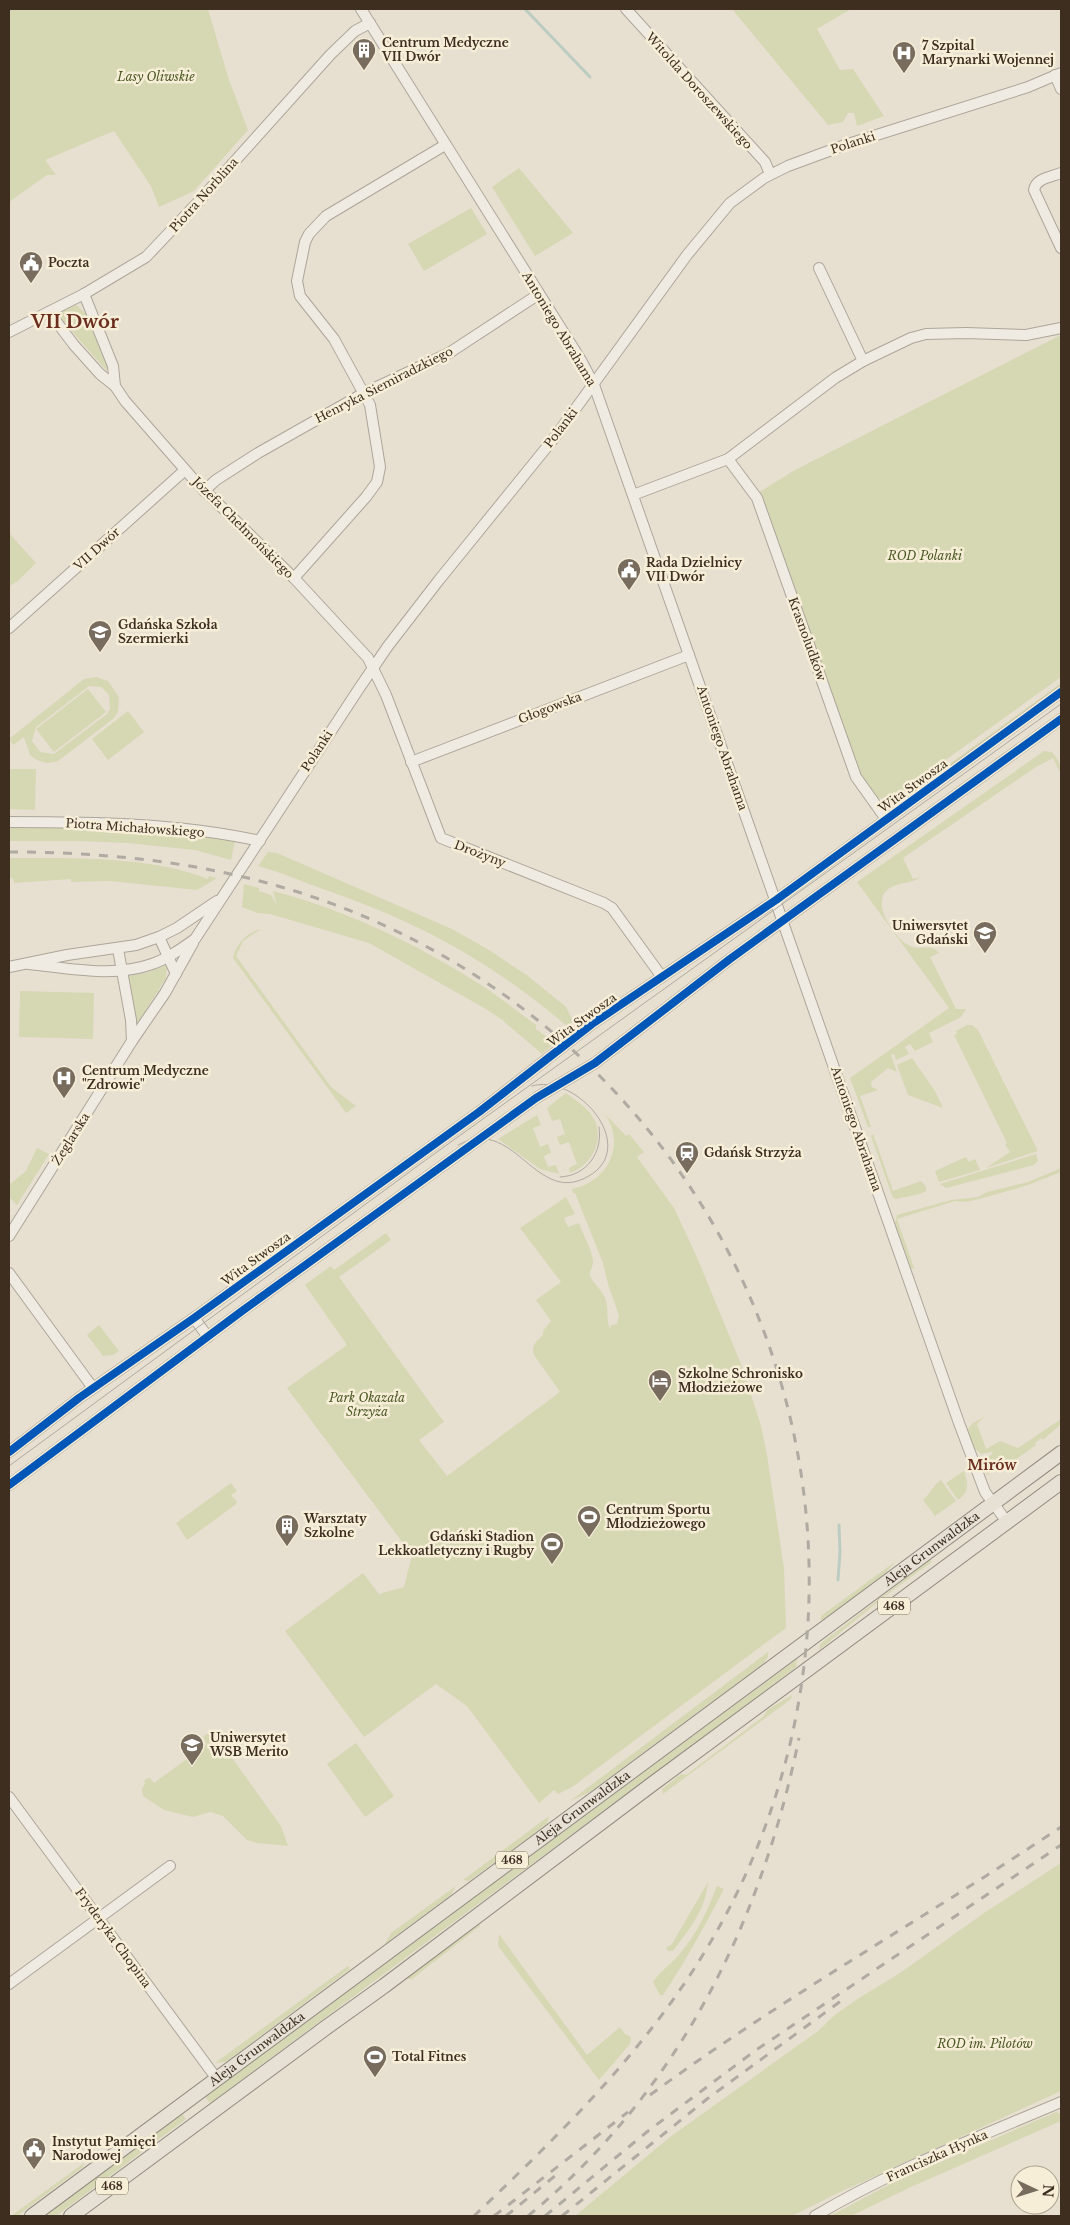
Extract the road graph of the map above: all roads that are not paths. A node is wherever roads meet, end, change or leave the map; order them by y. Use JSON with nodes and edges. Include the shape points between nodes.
{"nodes":[{"id":1,"x":361,"y":9,"type":"edge"},
{"id":2,"x":626,"y":9,"type":"edge"},
{"id":3,"x":370,"y":23,"type":"junction"},
{"id":4,"x":1058,"y":74,"type":"edge"},
{"id":5,"x":1061,"y":89,"type":"edge"},
{"id":6,"x":445,"y":145,"type":"junction"},
{"id":7,"x":1061,"y":173,"type":"edge"},
{"id":8,"x":770,"y":174,"type":"junction"},
{"id":9,"x":1061,"y":248,"type":"edge"},
{"id":10,"x":819,"y":268,"type":"dead end"},
{"id":11,"x":84,"y":294,"type":"junction"},
{"id":12,"x":539,"y":294,"type":"junction"},
{"id":13,"x":49,"y":312,"type":"junction"},
{"id":14,"x":1061,"y":328,"type":"edge"},
{"id":15,"x":9,"y":332,"type":"edge"},
{"id":16,"x":863,"y":361,"type":"junction"},
{"id":17,"x":594,"y":385,"type":"junction"},
{"id":18,"x":116,"y":386,"type":"junction"},
{"id":19,"x":364,"y":393,"type":"junction"},
{"id":20,"x":728,"y":459,"type":"junction"},
{"id":21,"x":185,"y":470,"type":"junction"},
{"id":22,"x":204,"y":491,"type":"junction"},
{"id":23,"x":633,"y":495,"type":"junction"},
{"id":24,"x":294,"y":578,"type":"junction"},
{"id":25,"x":9,"y":628,"type":"edge"},
{"id":26,"x":689,"y":655,"type":"junction"},
{"id":27,"x":374,"y":666,"type":"junction"},
{"id":28,"x":1061,"y":692,"type":"edge"},
{"id":29,"x":1061,"y":719,"type":"edge"},
{"id":30,"x":410,"y":762,"type":"junction"},
{"id":31,"x":886,"y":819,"type":"junction"},
{"id":32,"x":9,"y":822,"type":"edge"},
{"id":33,"x":260,"y":841,"type":"junction"},
{"id":34,"x":222,"y":897,"type":"junction"},
{"id":35,"x":776,"y":900,"type":"junction"},
{"id":36,"x":783,"y":921,"type":"junction"},
{"id":37,"x":160,"y":937,"type":"junction"},
{"id":38,"x":195,"y":939,"type":"junction"},
{"id":39,"x":118,"y":949,"type":"junction"},
{"id":40,"x":168,"y":957,"type":"junction"},
{"id":41,"x":29,"y":964,"type":"junction"},
{"id":42,"x":9,"y":967,"type":"edge"},
{"id":43,"x":120,"y":970,"type":"junction"},
{"id":44,"x":176,"y":974,"type":"junction"},
{"id":45,"x":662,"y":977,"type":"junction"},
{"id":46,"x":132,"y":1041,"type":"junction"},
{"id":47,"x":9,"y":1236,"type":"edge"},
{"id":48,"x":9,"y":1273,"type":"edge"},
{"id":49,"x":194,"y":1318,"type":"junction"},
{"id":50,"x":208,"y":1336,"type":"junction"},
{"id":51,"x":93,"y":1388,"type":"junction"},
{"id":52,"x":9,"y":1452,"type":"edge"},
{"id":53,"x":1061,"y":1453,"type":"edge"},
{"id":54,"x":1061,"y":1482,"type":"edge"},
{"id":55,"x":9,"y":1485,"type":"edge"},
{"id":56,"x":993,"y":1504,"type":"junction"},
{"id":57,"x":1007,"y":1522,"type":"junction"},
{"id":58,"x":933,"y":1548,"type":"junction"},
{"id":59,"x":947,"y":1567,"type":"junction"},
{"id":60,"x":9,"y":1797,"type":"edge"},
{"id":61,"x":170,"y":1866,"type":"dead end"},
{"id":62,"x":98,"y":1918,"type":"junction"},
{"id":63,"x":9,"y":1984,"type":"edge"},
{"id":64,"x":217,"y":2079,"type":"junction"},
{"id":65,"x":1061,"y":2102,"type":"edge"},
{"id":66,"x":32,"y":2216,"type":"edge"},
{"id":67,"x":71,"y":2216,"type":"edge"},
{"id":68,"x":815,"y":2216,"type":"edge"}],
"edges":[{"from":1,"to":3,"type":"street","name":"Antoniego Abrahama"},
{"from":2,"to":8,"type":"street","name":"Witolda Doroszewskiego","via":[[765,162]]},
{"from":3,"to":6,"type":"street","name":"Antoniego Abrahama"},
{"from":3,"to":11,"type":"street","name":"Piotra Norblina","via":[[355,31],[331,54],[157,247],[132,267]]},
{"from":4,"to":5,"type":"street"},
{"from":4,"to":8,"type":"street","name":"Polanki","via":[[1028,87],[845,145]]},
{"from":6,"to":12,"type":"street","name":"Antoniego Abrahama"},
{"from":6,"to":19,"type":"street","via":[[326,216],[305,242],[297,281],[300,296],[334,339]]},
{"from":7,"to":9,"type":"street","via":[[1039,181],[1034,190]]},
{"from":8,"to":17,"type":"street","name":"Polanki","via":[[742,193],[717,217]]},
{"from":10,"to":16,"type":"street"},
{"from":11,"to":13,"type":"street","name":"Piotra Norblina"},
{"from":11,"to":18,"type":"street","name":"Józefa Chełmońskiego","via":[[113,366]]},
{"from":12,"to":17,"type":"street","name":"Antoniego Abrahama"},
{"from":12,"to":19,"type":"street","name":"Henryka Siemiradzkiego","via":[[449,353]]},
{"from":13,"to":15,"type":"street","name":"Piotra Norblina"},
{"from":13,"to":18,"type":"street","name":"Józefa Chełmońskiego","via":[[100,374]]},
{"from":14,"to":16,"type":"street","via":[[1026,335],[919,335]]},
{"from":16,"to":20,"type":"street","via":[[835,378]]},
{"from":17,"to":23,"type":"street","name":"Antoniego Abrahama"},
{"from":17,"to":27,"type":"street","name":"Polanki"},
{"from":18,"to":21,"type":"street","name":"Józefa Chełmońskiego","via":[[125,401]]},
{"from":19,"to":22,"type":"street","name":"Henryka Siemiradzkiego","via":[[258,452]]},
{"from":19,"to":24,"type":"street","via":[[370,405],[380,466],[377,482]]},
{"from":20,"to":23,"type":"street"},
{"from":20,"to":31,"type":"street","name":"Krasnoludków","via":[[757,498],[856,777]]},
{"from":21,"to":22,"type":"street","name":"Józefa Chełmońskiego"},
{"from":21,"to":25,"type":"street","name":"VII Dwór"},
{"from":22,"to":24,"type":"street","name":"Józefa Chełmońskiego"},
{"from":23,"to":26,"type":"street","name":"Antoniego Abrahama"},
{"from":24,"to":27,"type":"street","name":"Józefa Chełmońskiego"},
{"from":26,"to":30,"type":"street","name":"Głogowska"},
{"from":26,"to":35,"type":"street","name":"Antoniego Abrahama"},
{"from":27,"to":30,"type":"street","name":"Drożyny"},
{"from":27,"to":33,"type":"street","name":"Polanki"},
{"from":28,"to":31,"type":"street","name":"Wita Stwosza"},
{"from":29,"to":36,"type":"street"},
{"from":30,"to":45,"type":"street","name":"Drożyny","via":[[441,838],[612,908]]},
{"from":31,"to":35,"type":"street","name":"Wita Stwosza"},
{"from":32,"to":33,"type":"street","name":"Piotra Michałowskiego","via":[[101,823],[186,830]]},
{"from":33,"to":34,"type":"street","name":"Polanki"},
{"from":34,"to":37,"type":"street"},
{"from":34,"to":38,"type":"street","name":"Polanki"},
{"from":35,"to":36,"type":"street","name":"Antoniego Abrahama"},
{"from":35,"to":45,"type":"street","name":"Wita Stwosza"},
{"from":36,"to":50,"type":"street","via":[[595,1063],[536,1098]]},
{"from":36,"to":56,"type":"street","name":"Antoniego Abrahama","via":[[959,1423]]},
{"from":37,"to":39,"type":"street"},
{"from":37,"to":40,"type":"street"},
{"from":38,"to":40,"type":"street"},
{"from":38,"to":44,"type":"street","name":"Żeglarska"},
{"from":39,"to":41,"type":"street","via":[[67,955]]},
{"from":39,"to":43,"type":"street"},
{"from":40,"to":43,"type":"street","via":[[151,965]]},
{"from":40,"to":44,"type":"street"},
{"from":41,"to":42,"type":"street"},
{"from":41,"to":43,"type":"street"},
{"from":43,"to":46,"type":"street","via":[[131,1020]]},
{"from":44,"to":46,"type":"street","name":"Żeglarska"},
{"from":45,"to":49,"type":"street","name":"Wita Stwosza","via":[[592,1024],[479,1112]]},
{"from":46,"to":47,"type":"street","name":"Żeglarska"},
{"from":48,"to":51,"type":"street"},
{"from":49,"to":50,"type":"street"},
{"from":49,"to":51,"type":"street","name":"Wita Stwosza"},
{"from":50,"to":55,"type":"street"},
{"from":51,"to":52,"type":"street","name":"Wita Stwosza"},
{"from":53,"to":56,"type":"main road","name":"Aleja Grunwaldzka","number":"468"},
{"from":54,"to":57,"type":"main road","name":"Aleja Grunwaldzka","number":"468"},
{"from":56,"to":57,"type":"street","name":"Antoniego Abrahama"},
{"from":56,"to":58,"type":"main road","name":"Aleja Grunwaldzka","number":"468"},
{"from":57,"to":59,"type":"main road","name":"Aleja Grunwaldzka","number":"468"},
{"from":58,"to":59,"type":"main road"},
{"from":58,"to":64,"type":"main road","name":"Aleja Grunwaldzka","number":"468"},
{"from":59,"to":67,"type":"main road","name":"Aleja Grunwaldzka","number":"468"},
{"from":60,"to":62,"type":"street","name":"Fryderyka Chopina"},
{"from":61,"to":62,"type":"street"},
{"from":62,"to":63,"type":"street"},
{"from":62,"to":64,"type":"street","name":"Fryderyka Chopina"},
{"from":64,"to":66,"type":"main road","name":"Aleja Grunwaldzka","number":"468"},
{"from":65,"to":68,"type":"street","name":"Franciszka Hynka","via":[[894,2175]]}]}
